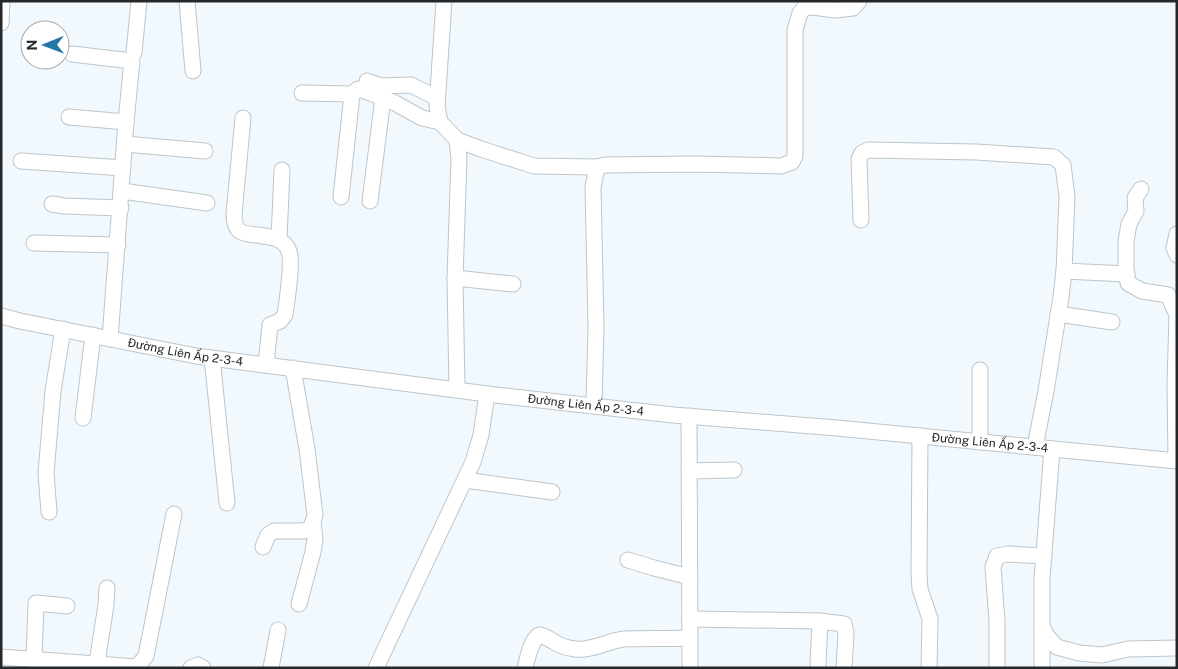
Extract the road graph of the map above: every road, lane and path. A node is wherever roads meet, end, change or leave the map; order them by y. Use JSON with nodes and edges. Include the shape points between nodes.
{"nodes":[{"id":1,"x":2,"y":1,"type":"edge"},
{"id":2,"x":139,"y":1,"type":"edge"},
{"id":3,"x":187,"y":1,"type":"edge"},
{"id":4,"x":444,"y":1,"type":"edge"},
{"id":5,"x":855,"y":4,"type":"edge"},
{"id":6,"x":1,"y":23,"type":"edge"},
{"id":7,"x":72,"y":54,"type":"dead end"},
{"id":8,"x":134,"y":54,"type":"dead end"},
{"id":9,"x":193,"y":71,"type":"dead end"},
{"id":10,"x":367,"y":81,"type":"dead end"},
{"id":11,"x":302,"y":93,"type":"dead end"},
{"id":12,"x":352,"y":94,"type":"junction"},
{"id":13,"x":383,"y":98,"type":"junction"},
{"id":14,"x":437,"y":98,"type":"junction"},
{"id":15,"x":69,"y":117,"type":"dead end"},
{"id":16,"x":243,"y":118,"type":"dead end"},
{"id":17,"x":126,"y":122,"type":"junction"},
{"id":18,"x":440,"y":122,"type":"junction"},
{"id":19,"x":458,"y":140,"type":"junction"},
{"id":20,"x":125,"y":144,"type":"junction"},
{"id":21,"x":205,"y":151,"type":"dead end"},
{"id":22,"x":21,"y":161,"type":"dead end"},
{"id":23,"x":597,"y":167,"type":"junction"},
{"id":24,"x":123,"y":168,"type":"junction"},
{"id":25,"x":282,"y":170,"type":"dead end"},
{"id":26,"x":1141,"y":189,"type":"dead end"},
{"id":27,"x":122,"y":191,"type":"junction"},
{"id":28,"x":341,"y":196,"type":"dead end"},
{"id":29,"x":370,"y":202,"type":"dead end"},
{"id":30,"x":207,"y":203,"type":"dead end"},
{"id":31,"x":52,"y":204,"type":"dead end"},
{"id":32,"x":121,"y":208,"type":"junction"},
{"id":33,"x":861,"y":220,"type":"dead end"},
{"id":34,"x":1177,"y":234,"type":"edge"},
{"id":35,"x":279,"y":239,"type":"junction"},
{"id":36,"x":34,"y":243,"type":"dead end"},
{"id":37,"x":118,"y":245,"type":"junction"},
{"id":38,"x":1177,"y":254,"type":"edge"},
{"id":39,"x":1064,"y":271,"type":"junction"},
{"id":40,"x":1127,"y":274,"type":"junction"},
{"id":41,"x":455,"y":278,"type":"junction"},
{"id":42,"x":514,"y":284,"type":"dead end"},
{"id":43,"x":1175,"y":303,"type":"edge"},
{"id":44,"x":1058,"y":314,"type":"junction"},
{"id":45,"x":1,"y":316,"type":"edge"},
{"id":46,"x":1112,"y":322,"type":"dead end"},
{"id":47,"x":63,"y":330,"type":"junction"},
{"id":48,"x":93,"y":335,"type":"junction"},
{"id":49,"x":110,"y":339,"type":"junction"},
{"id":50,"x":212,"y":358,"type":"junction"},
{"id":51,"x":266,"y":365,"type":"junction"},
{"id":52,"x":293,"y":368,"type":"junction"},
{"id":53,"x":980,"y":370,"type":"dead end"},
{"id":54,"x":456,"y":389,"type":"junction"},
{"id":55,"x":487,"y":394,"type":"junction"},
{"id":56,"x":594,"y":406,"type":"junction"},
{"id":57,"x":689,"y":416,"type":"junction"},
{"id":58,"x":83,"y":418,"type":"dead end"},
{"id":59,"x":920,"y":436,"type":"junction"},
{"id":60,"x":980,"y":442,"type":"junction"},
{"id":61,"x":1035,"y":447,"type":"junction"},
{"id":62,"x":1052,"y":449,"type":"junction"},
{"id":63,"x":1176,"y":461,"type":"edge"},
{"id":64,"x":734,"y":470,"type":"dead end"},
{"id":65,"x":689,"y":471,"type":"junction"},
{"id":66,"x":465,"y":480,"type":"junction"},
{"id":67,"x":552,"y":492,"type":"dead end"},
{"id":68,"x":226,"y":503,"type":"dead end"},
{"id":69,"x":49,"y":512,"type":"dead end"},
{"id":70,"x":174,"y":514,"type":"dead end"},
{"id":71,"x":314,"y":522,"type":"junction"},
{"id":72,"x":263,"y":547,"type":"dead end"},
{"id":73,"x":1044,"y":556,"type":"junction"},
{"id":74,"x":628,"y":560,"type":"dead end"},
{"id":75,"x":690,"y":577,"type":"junction"},
{"id":76,"x":107,"y":588,"type":"dead end"},
{"id":77,"x":299,"y":604,"type":"dead end"},
{"id":78,"x":67,"y":606,"type":"dead end"},
{"id":79,"x":690,"y":619,"type":"junction"},
{"id":80,"x":820,"y":621,"type":"junction"},
{"id":81,"x":1042,"y":626,"type":"junction"},
{"id":82,"x":278,"y":630,"type":"dead end"},
{"id":83,"x":690,"y":638,"type":"junction"},
{"id":84,"x":1177,"y":648,"type":"edge"},
{"id":85,"x":1,"y":658,"type":"edge"},
{"id":86,"x":34,"y":660,"type":"junction"},
{"id":87,"x":98,"y":664,"type":"junction"},
{"id":88,"x":818,"y":664,"type":"dead end"},
{"id":89,"x":140,"y":667,"type":"edge"},
{"id":90,"x":191,"y":668,"type":"edge"},
{"id":91,"x":202,"y":668,"type":"edge"},
{"id":92,"x":271,"y":668,"type":"edge"},
{"id":93,"x":376,"y":668,"type":"edge"},
{"id":94,"x":525,"y":668,"type":"edge"},
{"id":95,"x":690,"y":668,"type":"edge"},
{"id":96,"x":844,"y":668,"type":"edge"},
{"id":97,"x":928,"y":668,"type":"edge"},
{"id":98,"x":997,"y":668,"type":"edge"},
{"id":99,"x":1042,"y":668,"type":"edge"}],
"edges":[{"from":1,"to":6,"type":"street"},
{"from":2,"to":8,"type":"street"},
{"from":3,"to":9,"type":"street"},
{"from":4,"to":14,"type":"street"},
{"from":5,"to":23,"type":"street","via":[[835,10],[804,8],[800,13],[795,30],[795,156],[792,162],[781,166]]},
{"from":7,"to":17,"type":"street","via":[[132,61]]},
{"from":10,"to":14,"type":"street","via":[[382,86],[411,85]]},
{"from":11,"to":12,"type":"street"},
{"from":12,"to":13,"type":"street","via":[[358,89]]},
{"from":12,"to":28,"type":"street"},
{"from":13,"to":18,"type":"street","via":[[422,118]]},
{"from":13,"to":29,"type":"street"},
{"from":14,"to":18,"type":"street"},
{"from":15,"to":17,"type":"street"},
{"from":16,"to":35,"type":"street","via":[[235,224],[244,234]]},
{"from":17,"to":20,"type":"street"},
{"from":18,"to":19,"type":"street"},
{"from":19,"to":23,"type":"street","via":[[534,166]]},
{"from":19,"to":41,"type":"street"},
{"from":20,"to":21,"type":"street"},
{"from":20,"to":24,"type":"street"},
{"from":22,"to":24,"type":"street"},
{"from":23,"to":56,"type":"street","via":[[593,187]]},
{"from":24,"to":27,"type":"street"},
{"from":25,"to":35,"type":"street"},
{"from":26,"to":40,"type":"street","via":[[1135,198],[1136,211],[1126,234]]},
{"from":27,"to":30,"type":"street"},
{"from":27,"to":32,"type":"street"},
{"from":31,"to":32,"type":"street"},
{"from":32,"to":37,"type":"street"},
{"from":33,"to":39,"type":"street","via":[[860,160],[865,151],[976,152],[1054,157],[1063,165],[1067,197]]},
{"from":34,"to":38,"type":"street","via":[[1174,248]]},
{"from":35,"to":51,"type":"street","via":[[285,244],[290,259],[285,315],[270,325]]},
{"from":36,"to":37,"type":"street"},
{"from":37,"to":49,"type":"street"},
{"from":39,"to":40,"type":"street"},
{"from":39,"to":44,"type":"street"},
{"from":40,"to":43,"type":"street","via":[[1128,283],[1142,291],[1168,295]]},
{"from":41,"to":42,"type":"street"},
{"from":41,"to":54,"type":"street"},
{"from":43,"to":63,"type":"street"},
{"from":44,"to":46,"type":"street"},
{"from":44,"to":61,"type":"street"},
{"from":45,"to":47,"type":"street","name":"Đường Liên Ấp 2-3-4"},
{"from":47,"to":48,"type":"street","name":"Đường Liên Ấp 2-3-4"},
{"from":47,"to":69,"type":"street","via":[[53,391],[46,473]]},
{"from":48,"to":49,"type":"street","name":"Đường Liên Ấp 2-3-4"},
{"from":48,"to":58,"type":"street"},
{"from":49,"to":50,"type":"street","name":"Đường Liên Ấp 2-3-4"},
{"from":50,"to":51,"type":"street","name":"Đường Liên Ấp 2-3-4"},
{"from":50,"to":68,"type":"street"},
{"from":51,"to":52,"type":"street","name":"Đường Liên Ấp 2-3-4"},
{"from":52,"to":54,"type":"street","name":"Đường Liên Ấp 2-3-4"},
{"from":52,"to":71,"type":"street","via":[[310,467]]},
{"from":53,"to":60,"type":"street"},
{"from":54,"to":55,"type":"street","name":"Đường Liên Ấp 2-3-4"},
{"from":55,"to":56,"type":"street","name":"Đường Liên Ấp 2-3-4"},
{"from":55,"to":66,"type":"street","via":[[481,435]]},
{"from":56,"to":57,"type":"street","name":"Đường Liên Ấp 2-3-4"},
{"from":57,"to":59,"type":"street","name":"Đường Liên Ấp 2-3-4"},
{"from":57,"to":65,"type":"street"},
{"from":59,"to":60,"type":"street","name":"Đường Liên Ấp 2-3-4"},
{"from":59,"to":97,"type":"street","via":[[919,574],[920,589],[930,618]]},
{"from":60,"to":61,"type":"street","name":"Đường Liên Ấp 2-3-4"},
{"from":61,"to":62,"type":"street","name":"Đường Liên Ấp 2-3-4"},
{"from":62,"to":63,"type":"street","name":"Đường Liên Ấp 2-3-4"},
{"from":62,"to":73,"type":"street"},
{"from":64,"to":65,"type":"street"},
{"from":65,"to":75,"type":"street"},
{"from":66,"to":67,"type":"street"},
{"from":66,"to":93,"type":"street"},
{"from":70,"to":89,"type":"street","via":[[146,656]]},
{"from":71,"to":72,"type":"street","via":[[310,529],[302,531],[274,531],[268,535]]},
{"from":71,"to":77,"type":"street","via":[[313,552]]},
{"from":73,"to":81,"type":"street"},
{"from":73,"to":98,"type":"street","via":[[997,556],[993,567]]},
{"from":74,"to":75,"type":"street"},
{"from":75,"to":79,"type":"street"},
{"from":76,"to":87,"type":"street"},
{"from":78,"to":86,"type":"street","via":[[36,603]]},
{"from":79,"to":80,"type":"street"},
{"from":79,"to":83,"type":"street"},
{"from":80,"to":88,"type":"street"},
{"from":80,"to":96,"type":"street","via":[[844,624]]},
{"from":81,"to":84,"type":"street","via":[[1057,647],[1079,653],[1102,655],[1128,649]]},
{"from":81,"to":99,"type":"street"},
{"from":82,"to":92,"type":"street"},
{"from":83,"to":94,"type":"street","via":[[624,639],[578,649],[561,646],[539,634],[533,642]]},
{"from":83,"to":95,"type":"street"},
{"from":85,"to":86,"type":"street"},
{"from":86,"to":87,"type":"street"},
{"from":87,"to":89,"type":"street"},
{"from":90,"to":91,"type":"street","via":[[198,665]]}]}
